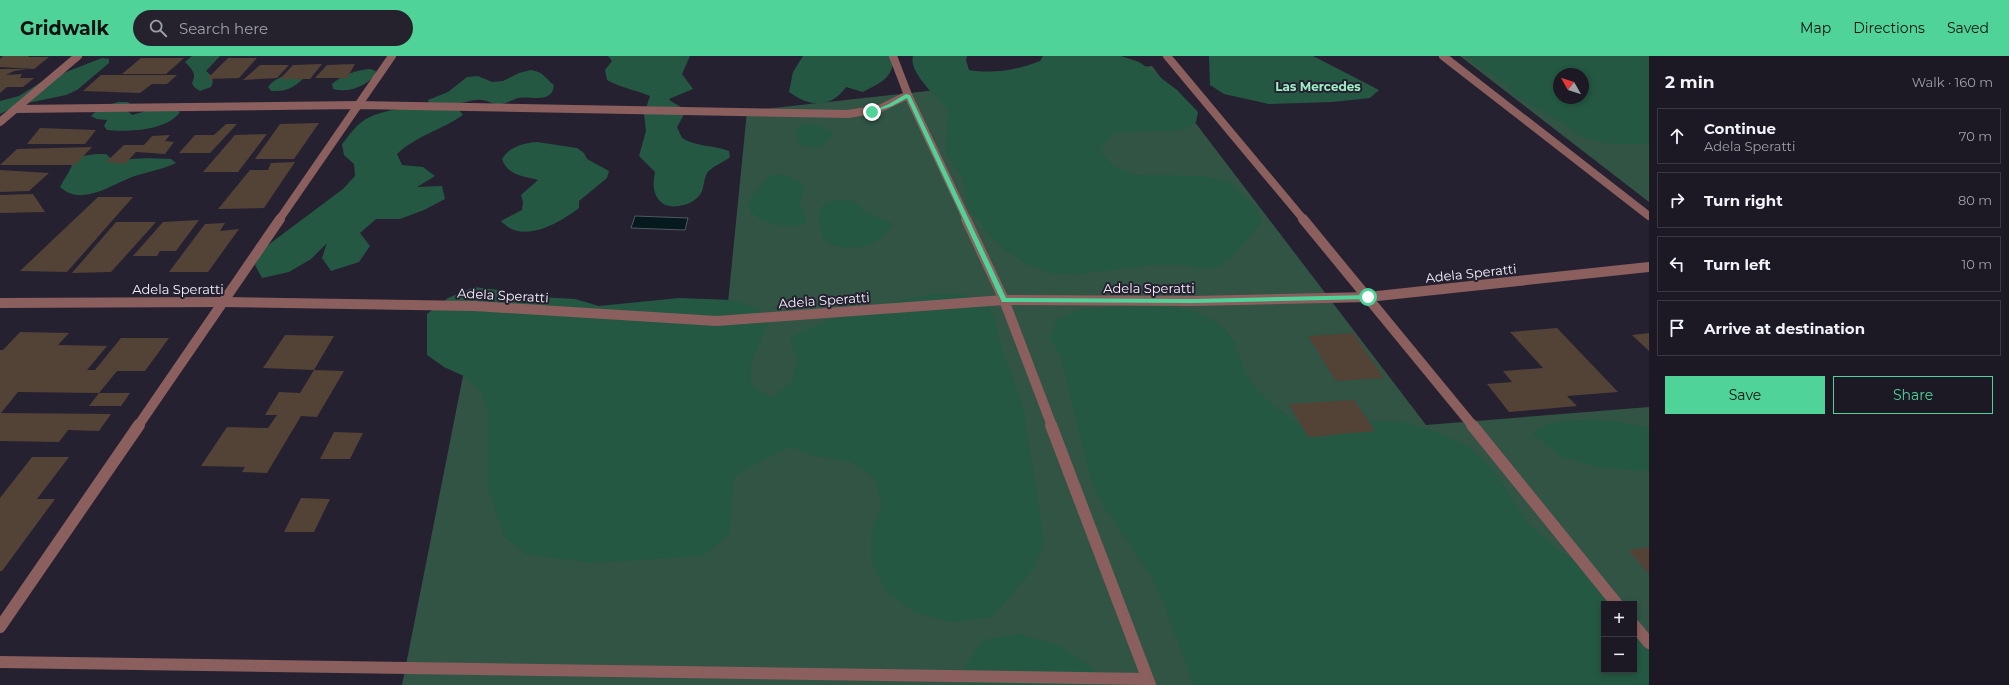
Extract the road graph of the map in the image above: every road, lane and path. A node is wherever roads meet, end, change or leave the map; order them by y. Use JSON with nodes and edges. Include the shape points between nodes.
{"nodes":[{"id":1,"x":78,"y":56,"type":"edge"},
{"id":2,"x":392,"y":56,"type":"edge"},
{"id":3,"x":893,"y":56,"type":"edge"},
{"id":4,"x":1167,"y":56,"type":"edge"},
{"id":5,"x":1443,"y":56,"type":"edge"},
{"id":6,"x":908,"y":95,"type":"junction"},
{"id":7,"x":358,"y":105,"type":"junction"},
{"id":8,"x":16,"y":109,"type":"junction"},
{"id":9,"x":0,"y":122,"type":"edge"},
{"id":10,"x":1649,"y":216,"type":"edge"},
{"id":11,"x":1649,"y":267,"type":"edge"},
{"id":12,"x":1368,"y":297,"type":"junction"},
{"id":13,"x":1004,"y":300,"type":"junction"},
{"id":14,"x":223,"y":302,"type":"junction"},
{"id":15,"x":0,"y":303,"type":"edge"},
{"id":16,"x":1615,"y":601,"type":"edge"},
{"id":17,"x":0,"y":627,"type":"edge"},
{"id":18,"x":1637,"y":629,"type":"edge"},
{"id":19,"x":1649,"y":643,"type":"edge"},
{"id":20,"x":0,"y":662,"type":"edge"},
{"id":21,"x":1148,"y":682,"type":"edge"}],
"edges":[{"from":1,"to":8,"type":"street"},
{"from":2,"to":7,"type":"street"},
{"from":3,"to":6,"type":"street"},
{"from":4,"to":12,"type":"street"},
{"from":5,"to":10,"type":"street"},
{"from":6,"to":7,"type":"street","via":[[872,112],[848,114]]},
{"from":6,"to":13,"type":"street"},
{"from":7,"to":8,"type":"street"},
{"from":7,"to":14,"type":"street"},
{"from":8,"to":9,"type":"street"},
{"from":11,"to":12,"type":"street","name":"Adela Speratti"},
{"from":12,"to":13,"type":"street","name":"Adela Speratti","via":[[1193,301]]},
{"from":12,"to":16,"type":"street"},
{"from":13,"to":14,"type":"street","name":"Adela Speratti","via":[[717,321],[474,306]]},
{"from":13,"to":21,"type":"street"},
{"from":14,"to":15,"type":"street","name":"Adela Speratti"},
{"from":14,"to":17,"type":"street"},
{"from":18,"to":19,"type":"street"},
{"from":20,"to":21,"type":"street"}]}
